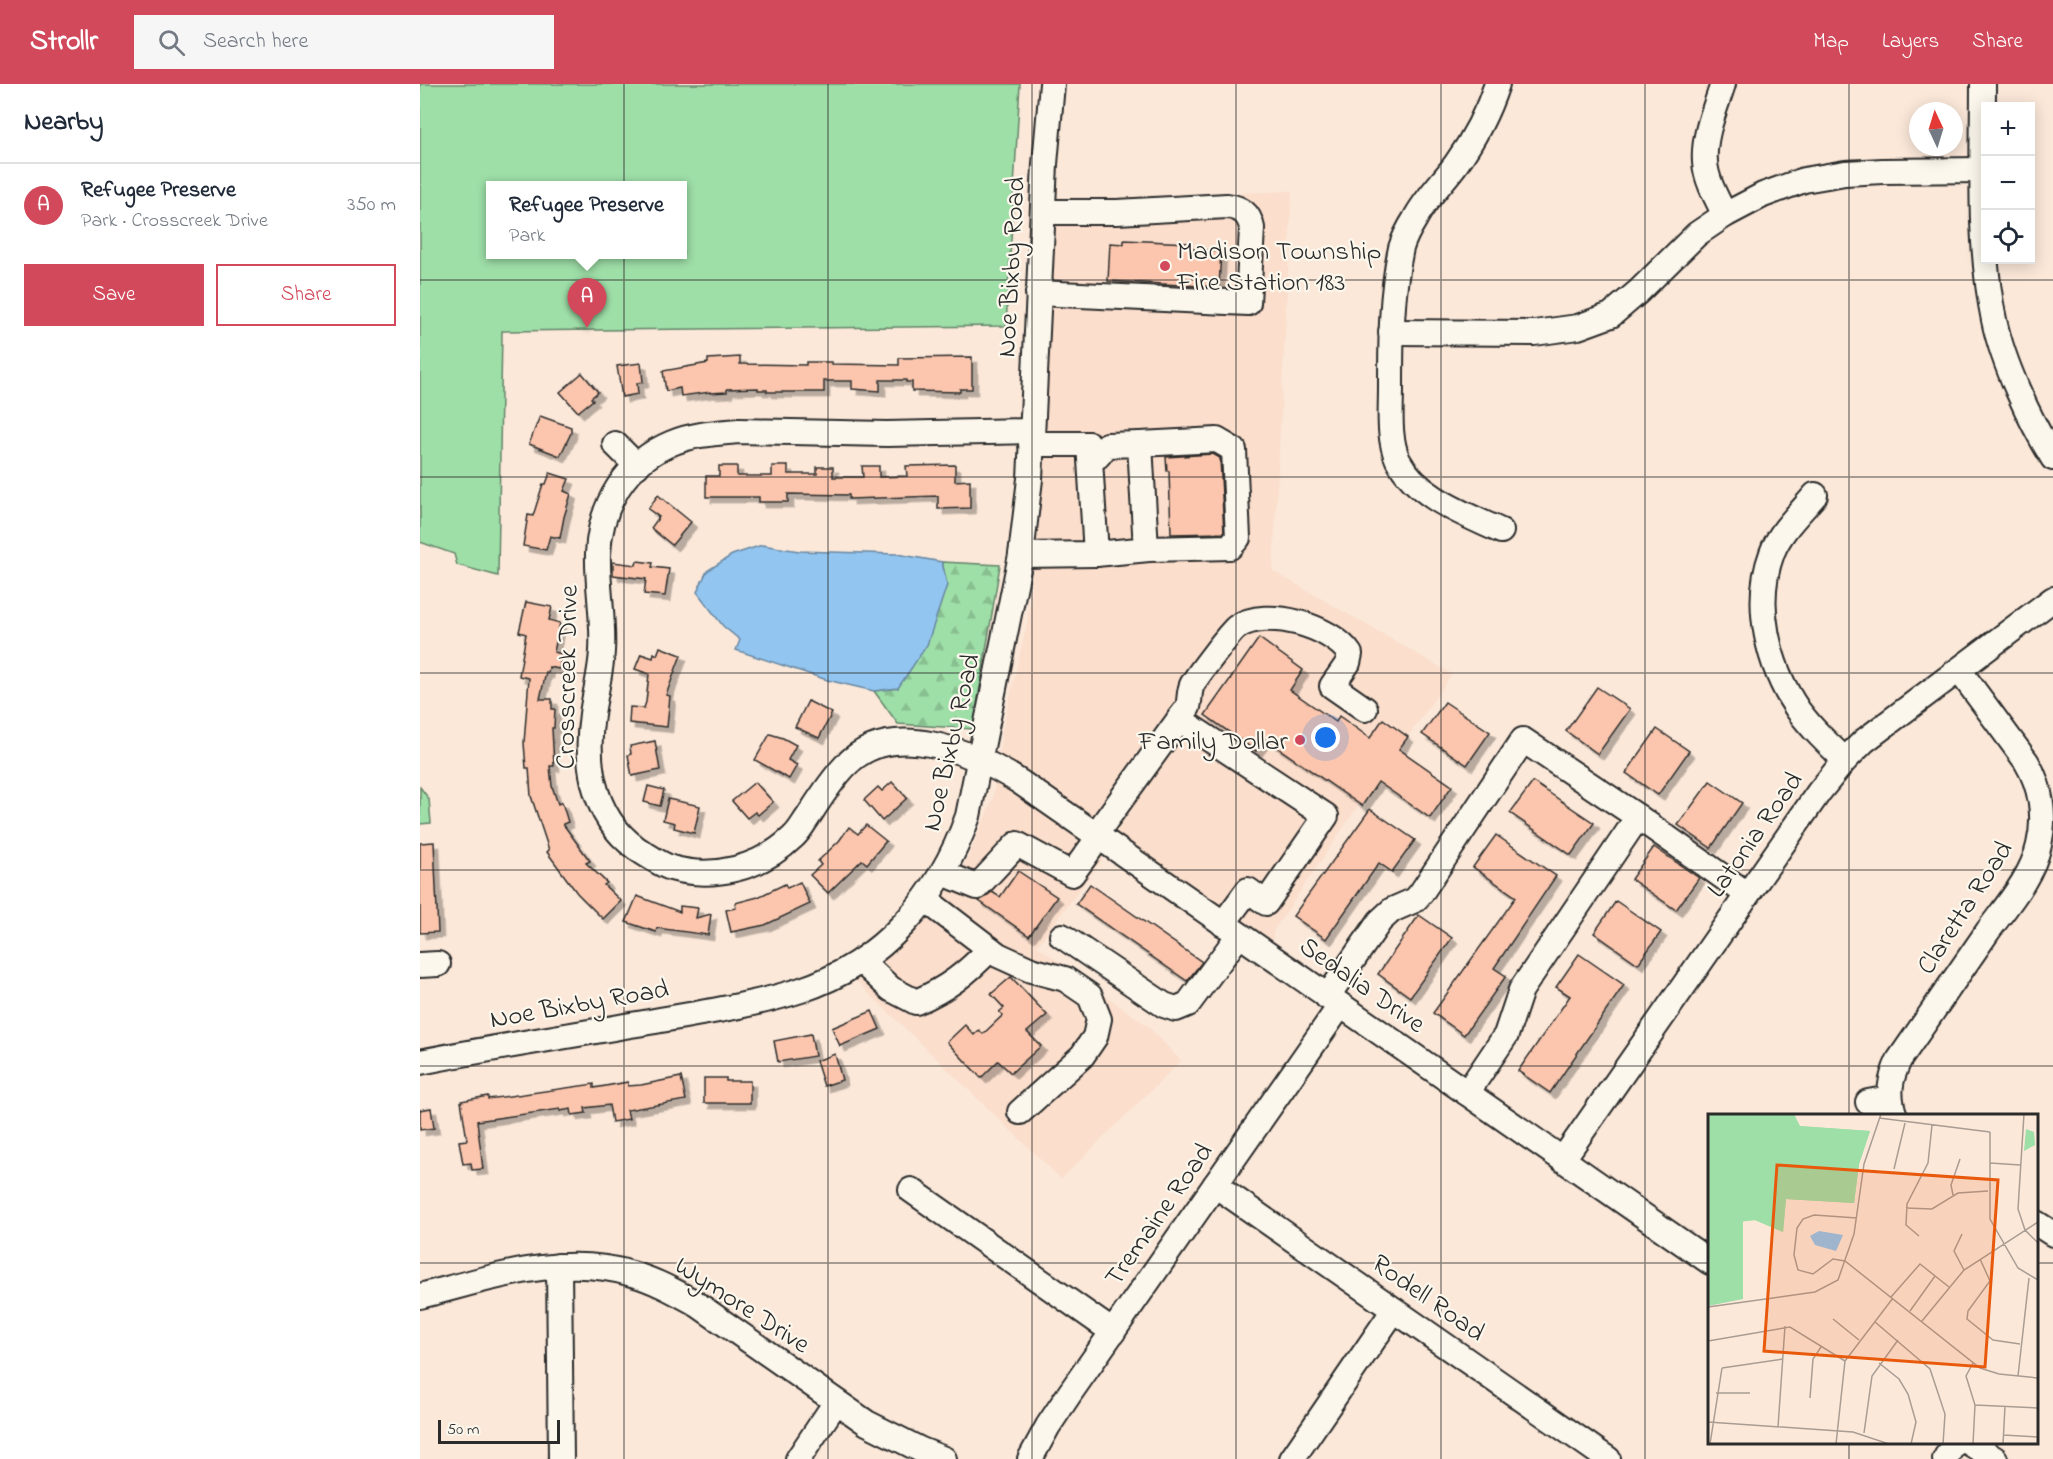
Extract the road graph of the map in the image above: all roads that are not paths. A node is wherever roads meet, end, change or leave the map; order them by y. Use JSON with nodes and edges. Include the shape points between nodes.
{"nodes":[{"id":1,"x":1052,"y":84,"type":"edge"},
{"id":2,"x":1497,"y":84,"type":"edge"},
{"id":3,"x":1723,"y":84,"type":"edge"},
{"id":4,"x":1983,"y":84,"type":"edge"},
{"id":5,"x":1983,"y":156,"type":"edge"},
{"id":6,"x":1981,"y":170,"type":"edge"},
{"id":7,"x":1984,"y":210,"type":"edge"},
{"id":8,"x":1043,"y":213,"type":"junction"},
{"id":9,"x":1725,"y":215,"type":"junction"},
{"id":10,"x":1038,"y":293,"type":"junction"},
{"id":11,"x":1391,"y":332,"type":"junction"},
{"id":12,"x":1031,"y":438,"type":"junction"},
{"id":13,"x":615,"y":444,"type":"dead end"},
{"id":14,"x":1140,"y":444,"type":"junction"},
{"id":15,"x":1089,"y":456,"type":"junction"},
{"id":16,"x":2053,"y":458,"type":"edge"},
{"id":17,"x":637,"y":466,"type":"junction"},
{"id":18,"x":1815,"y":495,"type":"dead end"},
{"id":19,"x":1501,"y":531,"type":"dead end"},
{"id":20,"x":1146,"y":549,"type":"junction"},
{"id":21,"x":1096,"y":554,"type":"junction"},
{"id":22,"x":1021,"y":555,"type":"junction"},
{"id":23,"x":2053,"y":599,"type":"edge"},
{"id":24,"x":1959,"y":670,"type":"junction"},
{"id":25,"x":1365,"y":709,"type":"dead end"},
{"id":26,"x":1179,"y":719,"type":"junction"},
{"id":27,"x":980,"y":759,"type":"junction"},
{"id":28,"x":1845,"y":760,"type":"junction"},
{"id":29,"x":1638,"y":817,"type":"junction"},
{"id":30,"x":1097,"y":836,"type":"junction"},
{"id":31,"x":943,"y":873,"type":"junction"},
{"id":32,"x":1747,"y":894,"type":"junction"},
{"id":33,"x":926,"y":900,"type":"junction"},
{"id":34,"x":1231,"y":930,"type":"junction"},
{"id":35,"x":1062,"y":936,"type":"dead end"},
{"id":36,"x":990,"y":949,"type":"junction"},
{"id":37,"x":861,"y":961,"type":"junction"},
{"id":38,"x":1333,"y":1001,"type":"junction"},
{"id":39,"x":420,"y":1062,"type":"edge"},
{"id":40,"x":1467,"y":1093,"type":"junction"},
{"id":41,"x":1884,"y":1105,"type":"edge"},
{"id":42,"x":1020,"y":1112,"type":"dead end"},
{"id":43,"x":1563,"y":1159,"type":"junction"},
{"id":44,"x":1215,"y":1185,"type":"junction"},
{"id":45,"x":911,"y":1190,"type":"dead end"},
{"id":46,"x":2038,"y":1224,"type":"edge"},
{"id":47,"x":2053,"y":1234,"type":"edge"},
{"id":48,"x":1708,"y":1261,"type":"edge"},
{"id":49,"x":559,"y":1266,"type":"junction"},
{"id":50,"x":420,"y":1296,"type":"edge"},
{"id":51,"x":1394,"y":1310,"type":"junction"},
{"id":52,"x":1113,"y":1332,"type":"junction"},
{"id":53,"x":836,"y":1402,"type":"junction"},
{"id":54,"x":1954,"y":1444,"type":"edge"},
{"id":55,"x":1970,"y":1444,"type":"edge"},
{"id":56,"x":561,"y":1459,"type":"edge"},
{"id":57,"x":798,"y":1459,"type":"edge"},
{"id":58,"x":944,"y":1459,"type":"edge"},
{"id":59,"x":1030,"y":1459,"type":"edge"},
{"id":60,"x":1292,"y":1459,"type":"edge"},
{"id":61,"x":1608,"y":1459,"type":"edge"},
{"id":62,"x":1945,"y":1459,"type":"edge"},
{"id":63,"x":1995,"y":1459,"type":"edge"}],
"edges":[{"from":1,"to":8,"type":"street","name":"Noe Bixby Road"},
{"from":2,"to":11,"type":"street","via":[[1472,141],[1431,193],[1402,245],[1391,304]]},
{"from":3,"to":9,"type":"street","via":[[1707,138],[1705,163]]},
{"from":4,"to":5,"type":"street"},
{"from":6,"to":9,"type":"street","via":[[1845,173],[1804,180]]},
{"from":7,"to":16,"type":"street","via":[[1985,256],[1994,322],[2012,375]]},
{"from":8,"to":10,"type":"street","name":"Noe Bixby Road"},
{"from":8,"to":10,"type":"street","via":[[1238,208],[1245,212],[1252,228],[1248,303]]},
{"from":9,"to":11,"type":"street","via":[[1697,234],[1611,315],[1578,327],[1534,333]]},
{"from":10,"to":12,"type":"street","name":"Noe Bixby Road"},
{"from":11,"to":19,"type":"street","via":[[1392,436],[1398,459],[1430,495]]},
{"from":12,"to":15,"type":"street","name":"Crosscreek Drive","via":[[1089,444]]},
{"from":12,"to":17,"type":"street","name":"Crosscreek Drive","via":[[740,431],[672,443]]},
{"from":12,"to":22,"type":"street","name":"Noe Bixby Road"},
{"from":13,"to":17,"type":"street"},
{"from":14,"to":15,"type":"street","via":[[1107,446],[1098,456]]},
{"from":14,"to":20,"type":"street"},
{"from":14,"to":20,"type":"street","via":[[1217,440],[1234,450],[1238,538],[1230,547]]},
{"from":15,"to":21,"type":"street"},
{"from":17,"to":27,"type":"street","name":"Crosscreek Drive","via":[[619,484],[599,537],[602,649],[591,737],[594,786],[611,824],[627,843],[668,867],[688,872],[737,869],[778,850],[795,836],[847,764],[876,746],[910,742]]},
{"from":18,"to":28,"type":"street","via":[[1782,533],[1772,552],[1763,594],[1764,623],[1782,682],[1817,733]]},
{"from":20,"to":21,"type":"street"},
{"from":21,"to":22,"type":"street"},
{"from":22,"to":27,"type":"street","name":"Noe Bixby Road"},
{"from":23,"to":24,"type":"street","name":"Latonia Road"},
{"from":24,"to":28,"type":"street","name":"Latonia Road","via":[[1864,741]]},
{"from":24,"to":41,"type":"street","name":"Claretta Road","via":[[2034,776],[2042,829],[2039,847],[2024,881],[1899,1059]]},
{"from":25,"to":26,"type":"street","via":[[1332,686],[1348,663],[1350,654],[1343,645],[1306,624],[1267,619],[1248,621],[1235,628],[1192,685],[1188,707]]},
{"from":26,"to":30,"type":"street"},
{"from":26,"to":34,"type":"street","via":[[1326,816],[1266,903],[1248,890]]},
{"from":27,"to":30,"type":"street","name":"Sedalia Drive"},
{"from":27,"to":31,"type":"street","name":"Noe Bixby Road","via":[[968,816]]},
{"from":28,"to":32,"type":"street","name":"Latonia Road"},
{"from":29,"to":32,"type":"street"},
{"from":29,"to":38,"type":"street","name":"Tremaine Road","via":[[1523,740],[1421,893],[1380,921]]},
{"from":29,"to":40,"type":"street","via":[[1521,990],[1506,1035]]},
{"from":30,"to":31,"type":"street","via":[[1072,874],[1017,844],[977,887]]},
{"from":30,"to":34,"type":"street","name":"Sedalia Drive"},
{"from":31,"to":33,"type":"street","name":"Noe Bixby Road"},
{"from":32,"to":43,"type":"street","name":"Latonia Road"},
{"from":33,"to":36,"type":"street"},
{"from":33,"to":37,"type":"street","name":"Noe Bixby Road","via":[[896,934]]},
{"from":34,"to":35,"type":"street","via":[[1188,1004],[1176,1009],[1164,1005]]},
{"from":34,"to":38,"type":"street","name":"Sedalia Drive"},
{"from":36,"to":37,"type":"street","via":[[968,972],[916,1002],[891,989]]},
{"from":36,"to":42,"type":"street","via":[[1031,970],[1065,979],[1090,996],[1099,1019],[1095,1037],[1082,1056]]},
{"from":37,"to":39,"type":"street","name":"Noe Bixby Road","via":[[802,990],[765,1000]]},
{"from":38,"to":40,"type":"street","name":"Sedalia Drive"},
{"from":38,"to":44,"type":"street","name":"Tremaine Road"},
{"from":40,"to":43,"type":"street","name":"Sedalia Drive"},
{"from":43,"to":48,"type":"street","name":"Sedalia Drive"},
{"from":44,"to":51,"type":"street","name":"Rodell Road"},
{"from":44,"to":52,"type":"street","name":"Tremaine Road"},
{"from":45,"to":52,"type":"street"},
{"from":46,"to":47,"type":"street"},
{"from":49,"to":50,"type":"street","name":"Wymore Drive","via":[[525,1270]]},
{"from":49,"to":53,"type":"street","name":"Wymore Drive","via":[[613,1269],[663,1286],[694,1302]]},
{"from":49,"to":56,"type":"street"},
{"from":51,"to":60,"type":"street"},
{"from":51,"to":61,"type":"street","name":"Rodell Road"},
{"from":52,"to":59,"type":"street","name":"Tremaine Road"},
{"from":53,"to":57,"type":"street"},
{"from":53,"to":58,"type":"street","name":"Wymore Drive","via":[[867,1423]]},
{"from":54,"to":62,"type":"street"},
{"from":55,"to":63,"type":"street"}]}
